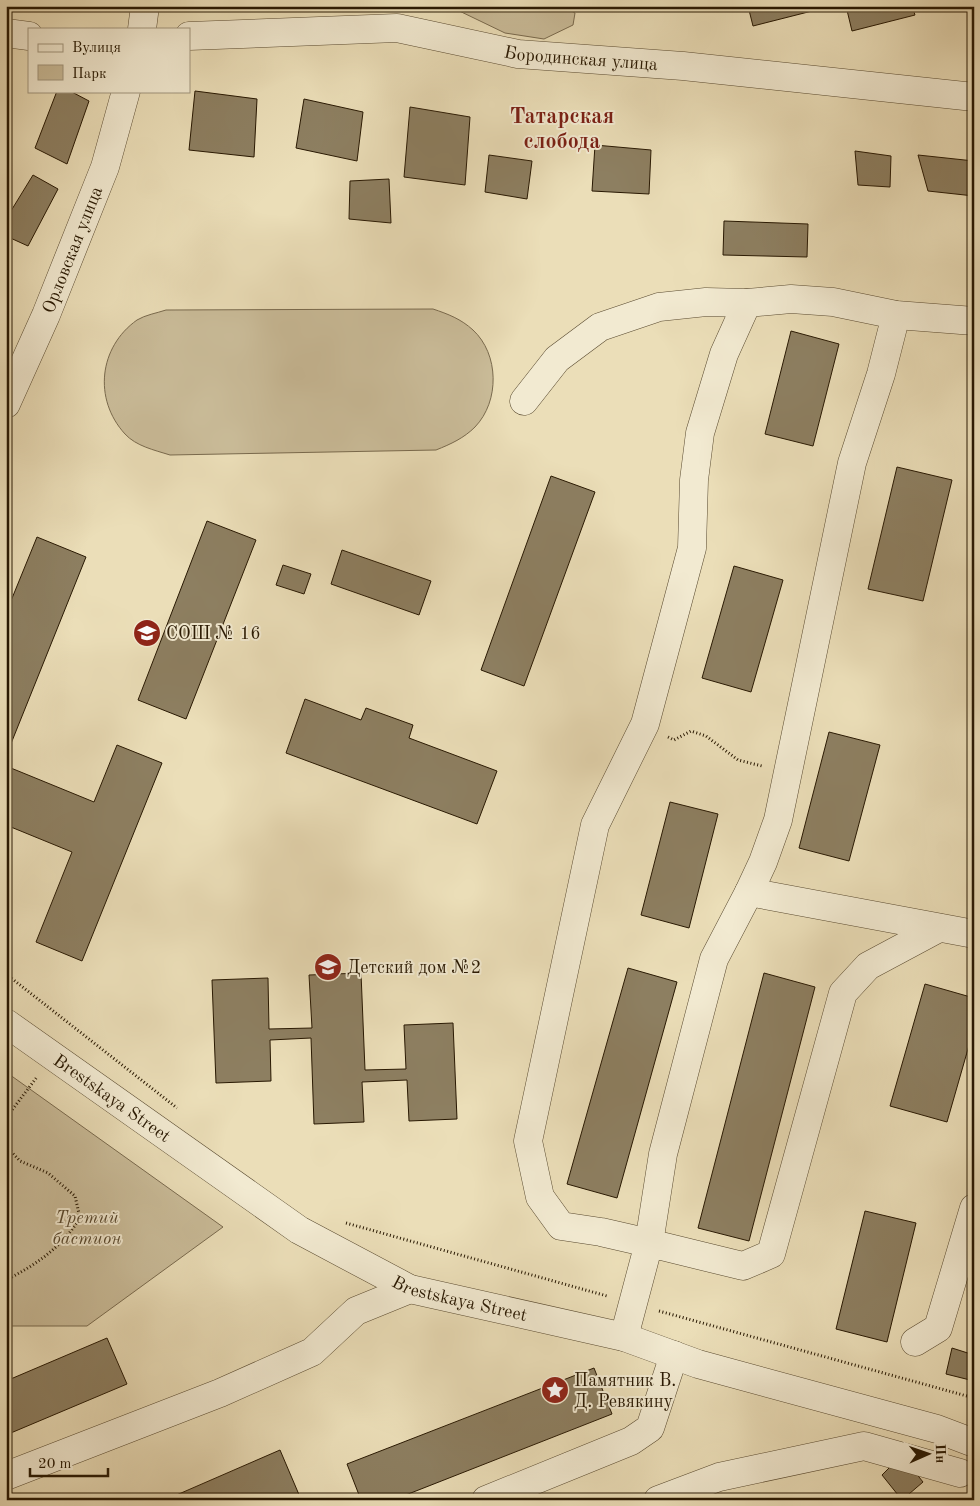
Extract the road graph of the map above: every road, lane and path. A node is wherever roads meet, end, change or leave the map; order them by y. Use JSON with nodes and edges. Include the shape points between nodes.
{"nodes":[{"id":1,"x":145,"y":6,"type":"edge"},
{"id":2,"x":398,"y":17,"type":"edge"},
{"id":3,"x":142,"y":28,"type":"edge"},
{"id":4,"x":6,"y":33,"type":"edge"},
{"id":5,"x":28,"y":36,"type":"edge"},
{"id":6,"x":190,"y":36,"type":"edge"},
{"id":7,"x":126,"y":92,"type":"edge"},
{"id":8,"x":974,"y":97,"type":"edge"},
{"id":9,"x":747,"y":302,"type":"junction"},
{"id":10,"x":896,"y":315,"type":"junction"},
{"id":11,"x":974,"y":321,"type":"edge"},
{"id":12,"x":524,"y":401,"type":"dead end"},
{"id":13,"x":6,"y":404,"type":"edge"},
{"id":14,"x":646,"y":724,"type":"junction"},
{"id":15,"x":766,"y":767,"type":"dead end"},
{"id":16,"x":748,"y":892,"type":"junction"},
{"id":17,"x":939,"y":928,"type":"junction"},
{"id":18,"x":974,"y":934,"type":"edge"},
{"id":19,"x":6,"y":974,"type":"edge"},
{"id":20,"x":6,"y":1023,"type":"edge"},
{"id":21,"x":177,"y":1108,"type":"dead end"},
{"id":22,"x":6,"y":1146,"type":"edge"},
{"id":23,"x":974,"y":1208,"type":"edge"},
{"id":24,"x":339,"y":1221,"type":"dead end"},
{"id":25,"x":649,"y":1243,"type":"junction"},
{"id":26,"x":6,"y":1280,"type":"edge"},
{"id":27,"x":410,"y":1289,"type":"junction"},
{"id":28,"x":632,"y":1303,"type":"junction"},
{"id":29,"x":624,"y":1337,"type":"junction"},
{"id":30,"x":915,"y":1342,"type":"dead end"},
{"id":31,"x":674,"y":1355,"type":"junction"},
{"id":32,"x":974,"y":1398,"type":"edge"},
{"id":33,"x":974,"y":1443,"type":"edge"},
{"id":34,"x":960,"y":1473,"type":"dead end"},
{"id":35,"x":6,"y":1476,"type":"edge"},
{"id":36,"x":486,"y":1500,"type":"edge"},
{"id":37,"x":658,"y":1500,"type":"edge"}],
"edges":[{"from":1,"to":3,"type":"street"},
{"from":2,"to":6,"type":"street","name":"Бородинская улица"},
{"from":2,"to":8,"type":"street","name":"Бородинская улица","via":[[518,54],[682,66]]},
{"from":4,"to":5,"type":"street"},
{"from":7,"to":13,"type":"street","name":"Орловская улица","via":[[105,167],[46,315]]},
{"from":9,"to":10,"type":"street","via":[[833,302]]},
{"from":9,"to":12,"type":"street","via":[[658,306],[600,327],[557,359]]},
{"from":9,"to":14,"type":"street","via":[[724,354],[700,433],[694,480],[692,548]]},
{"from":10,"to":11,"type":"street"},
{"from":10,"to":16,"type":"street","via":[[852,463],[778,820],[764,862]]},
{"from":14,"to":15,"type":"path","via":[[674,740],[691,731],[706,736],[738,760]]},
{"from":14,"to":25,"type":"street","via":[[595,825],[528,1141],[540,1197],[561,1226]]},
{"from":16,"to":17,"type":"street"},
{"from":16,"to":25,"type":"street","via":[[714,959],[664,1154]]},
{"from":17,"to":18,"type":"street"},
{"from":17,"to":25,"type":"street","via":[[868,966],[843,993],[771,1254],[743,1266]]},
{"from":19,"to":21,"type":"path"},
{"from":20,"to":27,"type":"street","name":"Brestskaya Street","via":[[299,1230]]},
{"from":22,"to":26,"type":"path","via":[[20,1161],[48,1173],[76,1196],[80,1218],[55,1249]]},
{"from":23,"to":30,"type":"street","via":[[938,1328]]},
{"from":24,"to":28,"type":"path"},
{"from":25,"to":28,"type":"street"},
{"from":27,"to":29,"type":"street","name":"Brestskaya Street"},
{"from":27,"to":35,"type":"street","via":[[356,1311],[312,1352],[220,1393]]},
{"from":28,"to":29,"type":"street"},
{"from":28,"to":32,"type":"path"},
{"from":29,"to":31,"type":"street","name":"Brestskaya Street"},
{"from":31,"to":33,"type":"street","name":"Brestskaya Street","via":[[937,1429]]},
{"from":31,"to":36,"type":"street","via":[[650,1428],[631,1441]]},
{"from":34,"to":37,"type":"street","via":[[864,1446],[719,1477]]}]}
